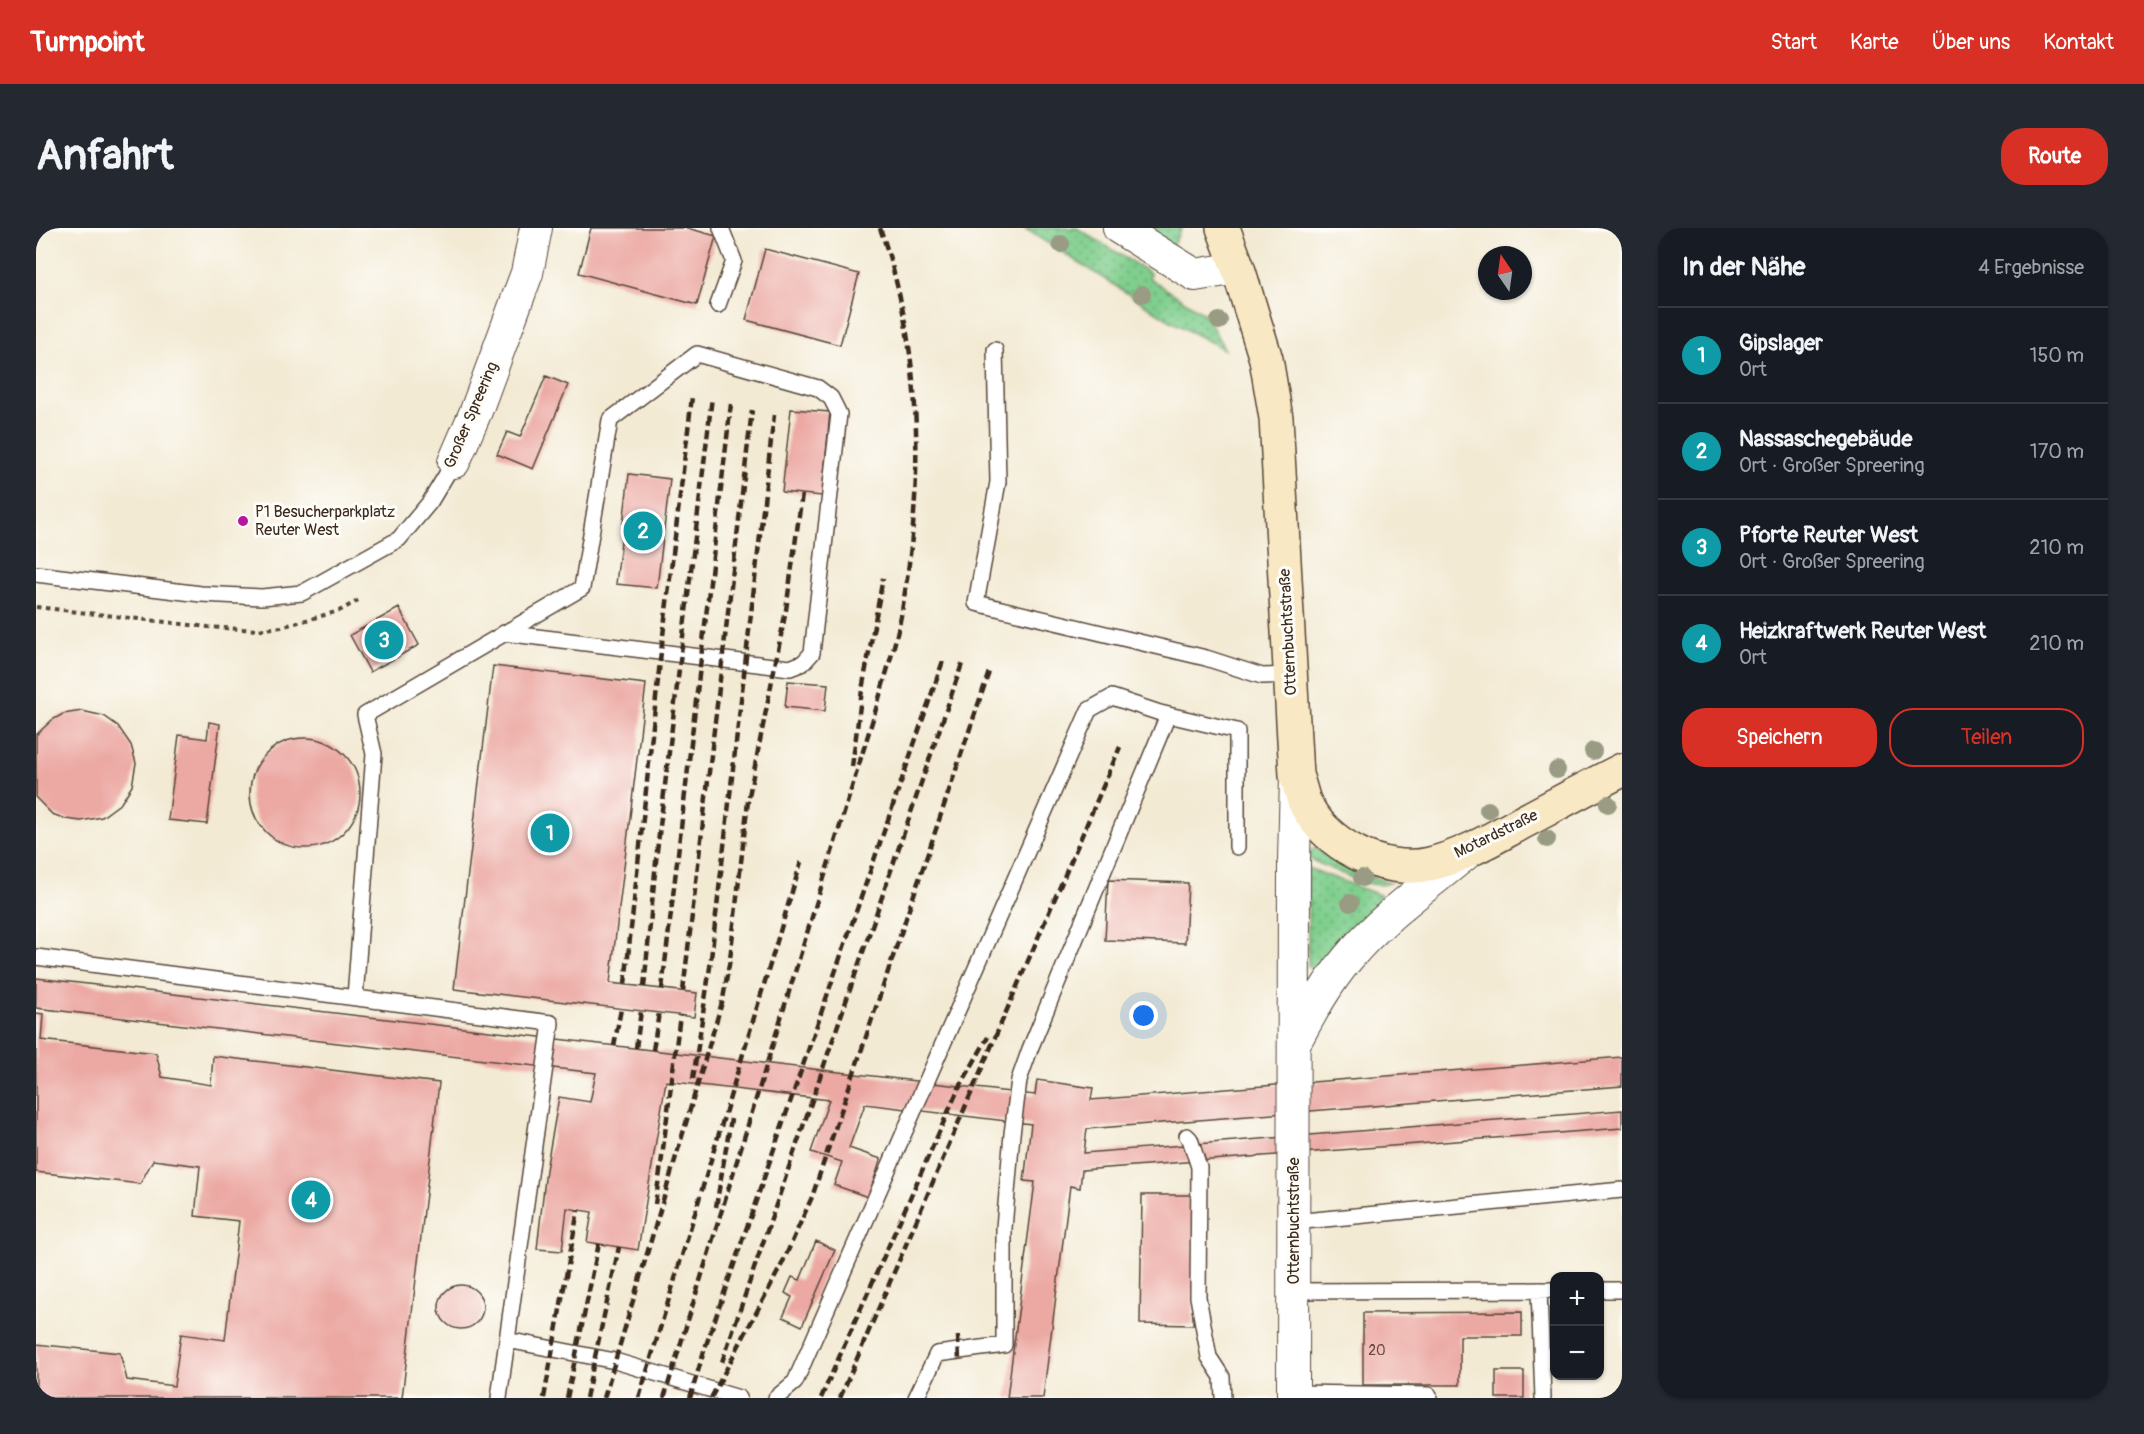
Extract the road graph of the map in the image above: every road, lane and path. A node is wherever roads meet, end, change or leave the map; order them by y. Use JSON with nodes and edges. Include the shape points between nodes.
{"nodes":[{"id":1,"x":536,"y":228,"type":"edge"},
{"id":2,"x":721,"y":228,"type":"edge"},
{"id":3,"x":1119,"y":228,"type":"edge"},
{"id":4,"x":1223,"y":228,"type":"edge"},
{"id":5,"x":1238,"y":268,"type":"junction"},
{"id":6,"x":718,"y":304,"type":"dead end"},
{"id":7,"x":995,"y":350,"type":"dead end"},
{"id":8,"x":454,"y":462,"type":"joint"},
{"id":9,"x":36,"y":574,"type":"edge"},
{"id":10,"x":361,"y":599,"type":"dead end"},
{"id":11,"x":36,"y":607,"type":"edge"},
{"id":12,"x":504,"y":633,"type":"junction"},
{"id":13,"x":1291,"y":675,"type":"junction"},
{"id":14,"x":1168,"y":715,"type":"junction"},
{"id":15,"x":1622,"y":770,"type":"edge"},
{"id":16,"x":1296,"y":775,"type":"junction"},
{"id":17,"x":1236,"y":847,"type":"dead end"},
{"id":18,"x":1470,"y":850,"type":"junction"},
{"id":19,"x":36,"y":957,"type":"edge"},
{"id":20,"x":355,"y":997,"type":"junction"},
{"id":21,"x":1295,"y":1044,"type":"junction"},
{"id":22,"x":1187,"y":1136,"type":"dead end"},
{"id":23,"x":1622,"y":1190,"type":"edge"},
{"id":24,"x":1294,"y":1222,"type":"junction"},
{"id":25,"x":1547,"y":1290,"type":"edge"},
{"id":26,"x":1604,"y":1290,"type":"edge"},
{"id":27,"x":1622,"y":1290,"type":"edge"},
{"id":28,"x":1294,"y":1291,"type":"junction"},
{"id":29,"x":507,"y":1340,"type":"junction"},
{"id":30,"x":1429,"y":1395,"type":"dead end"},
{"id":31,"x":1293,"y":1396,"type":"edge"},
{"id":32,"x":499,"y":1398,"type":"edge"},
{"id":33,"x":739,"y":1398,"type":"edge"},
{"id":34,"x":776,"y":1398,"type":"edge"},
{"id":35,"x":916,"y":1398,"type":"edge"},
{"id":36,"x":1223,"y":1398,"type":"edge"},
{"id":37,"x":1543,"y":1398,"type":"edge"}],
"edges":[{"from":1,"to":8,"type":"street","name":"Großer Spreering","via":[[527,273]]},
{"from":2,"to":6,"type":"lane","via":[[734,261]]},
{"from":3,"to":5,"type":"street","via":[[1195,275]]},
{"from":4,"to":5,"type":"street","name":"Otternbuchtstraße"},
{"from":5,"to":13,"type":"street","name":"Otternbuchtstraße","via":[[1266,359],[1276,418]]},
{"from":7,"to":13,"type":"lane","via":[[998,482],[976,603],[1206,658],[1262,676]]},
{"from":8,"to":9,"type":"lane","name":"Großer Spreering","via":[[399,539],[302,592],[262,597],[201,594]]},
{"from":10,"to":11,"type":"path","via":[[339,611],[257,630]]},
{"from":12,"to":12,"type":"lane","via":[[582,588],[610,420],[697,354],[818,388],[831,398],[839,414],[812,653],[802,663],[790,668]]},
{"from":12,"to":20,"type":"lane","via":[[365,714],[374,754]]},
{"from":13,"to":16,"type":"street","name":"Otternbuchtstraße"},
{"from":14,"to":17,"type":"lane","via":[[1238,731]]},
{"from":14,"to":34,"type":"lane","via":[[1112,697],[1089,711],[795,1382]]},
{"from":14,"to":35,"type":"lane","via":[[1019,1080],[1004,1228],[1004,1346],[937,1354]]},
{"from":15,"to":18,"type":"street","name":"Motardstraße"},
{"from":16,"to":18,"type":"street","name":"Motardstraße","via":[[1305,802],[1320,824],[1340,843],[1365,857],[1406,866],[1429,864]]},
{"from":16,"to":21,"type":"street","name":"Otternbuchtstraße"},
{"from":18,"to":21,"type":"street","name":"Otternbuchtstraße","via":[[1389,917],[1349,957],[1321,995]]},
{"from":19,"to":20,"type":"lane"},
{"from":20,"to":29,"type":"lane","via":[[551,1023]]},
{"from":21,"to":24,"type":"street","name":"Otternbuchtstraße"},
{"from":22,"to":36,"type":"lane","via":[[1199,1167],[1198,1297],[1209,1357],[1222,1377]]},
{"from":23,"to":24,"type":"lane"},
{"from":24,"to":28,"type":"street","name":"Otternbuchtstraße"},
{"from":25,"to":28,"type":"lane"},
{"from":25,"to":37,"type":"lane"},
{"from":26,"to":27,"type":"lane"},
{"from":28,"to":31,"type":"street","name":"Otternbuchtstraße"},
{"from":29,"to":32,"type":"lane"},
{"from":29,"to":33,"type":"lane","via":[[615,1361]]},
{"from":30,"to":31,"type":"lane"}]}
